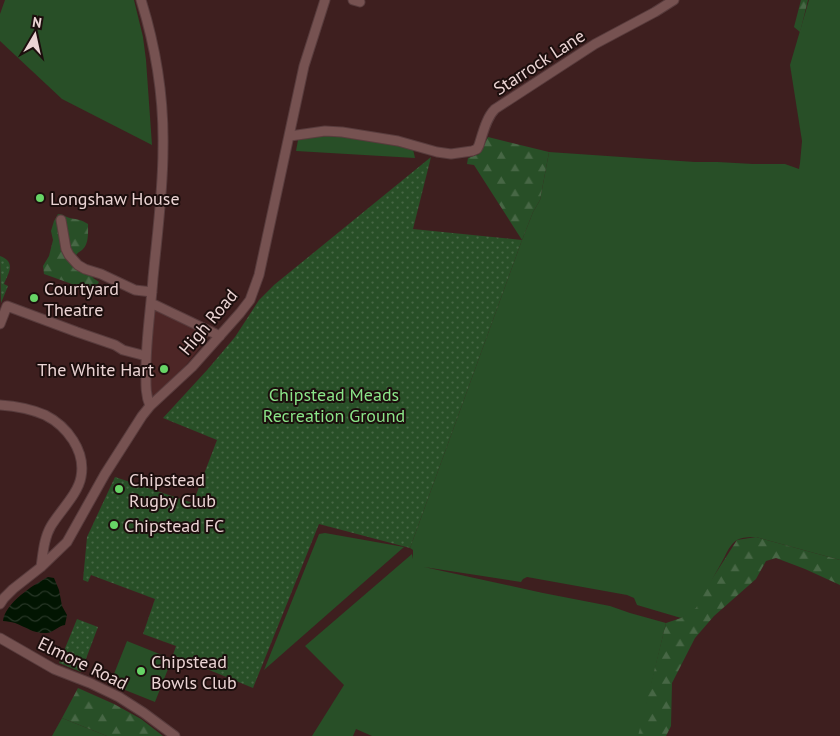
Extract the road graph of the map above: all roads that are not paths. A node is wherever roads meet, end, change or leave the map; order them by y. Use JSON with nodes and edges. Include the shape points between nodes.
{"nodes":[{"id":1,"x":141,"y":0,"type":"edge"},
{"id":2,"x":325,"y":0,"type":"edge"},
{"id":3,"x":674,"y":0,"type":"edge"},
{"id":4,"x":290,"y":136,"type":"junction"},
{"id":5,"x":61,"y":220,"type":"dead end"},
{"id":6,"x":152,"y":292,"type":"junction"},
{"id":7,"x":151,"y":303,"type":"junction"},
{"id":8,"x":0,"y":324,"type":"edge"},
{"id":9,"x":220,"y":336,"type":"junction"},
{"id":10,"x":146,"y":356,"type":"junction"},
{"id":11,"x":0,"y":405,"type":"edge"},
{"id":12,"x":150,"y":406,"type":"junction"},
{"id":13,"x":41,"y":567,"type":"junction"},
{"id":14,"x":0,"y":604,"type":"edge"},
{"id":15,"x":0,"y":638,"type":"edge"},
{"id":16,"x":176,"y":736,"type":"edge"}],
"edges":[{"from":1,"to":6,"type":"street","via":[[156,60],[163,132]]},
{"from":2,"to":4,"type":"street","name":"High Road","via":[[304,66]]},
{"from":3,"to":4,"type":"street","name":"Starrock Lane","via":[[596,44],[495,109],[488,118],[477,149],[472,151],[437,152],[398,141],[342,132]]},
{"from":4,"to":9,"type":"street","name":"High Road","via":[[255,287],[250,300]]},
{"from":5,"to":6,"type":"street","via":[[66,249],[78,265],[135,290]]},
{"from":6,"to":7,"type":"street"},
{"from":7,"to":9,"type":"street"},
{"from":7,"to":10,"type":"street"},
{"from":8,"to":10,"type":"street","via":[[8,306]]},
{"from":9,"to":12,"type":"street","name":"High Road"},
{"from":10,"to":12,"type":"street","via":[[146,391]]},
{"from":11,"to":13,"type":"street","via":[[45,415],[62,426],[79,452],[81,477],[47,534]]},
{"from":12,"to":13,"type":"street","name":"High Road","via":[[105,474],[70,538]]},
{"from":13,"to":14,"type":"street","name":"High Road"},
{"from":15,"to":16,"type":"street","name":"Elmore Road","via":[[54,669],[119,697]]}]}
